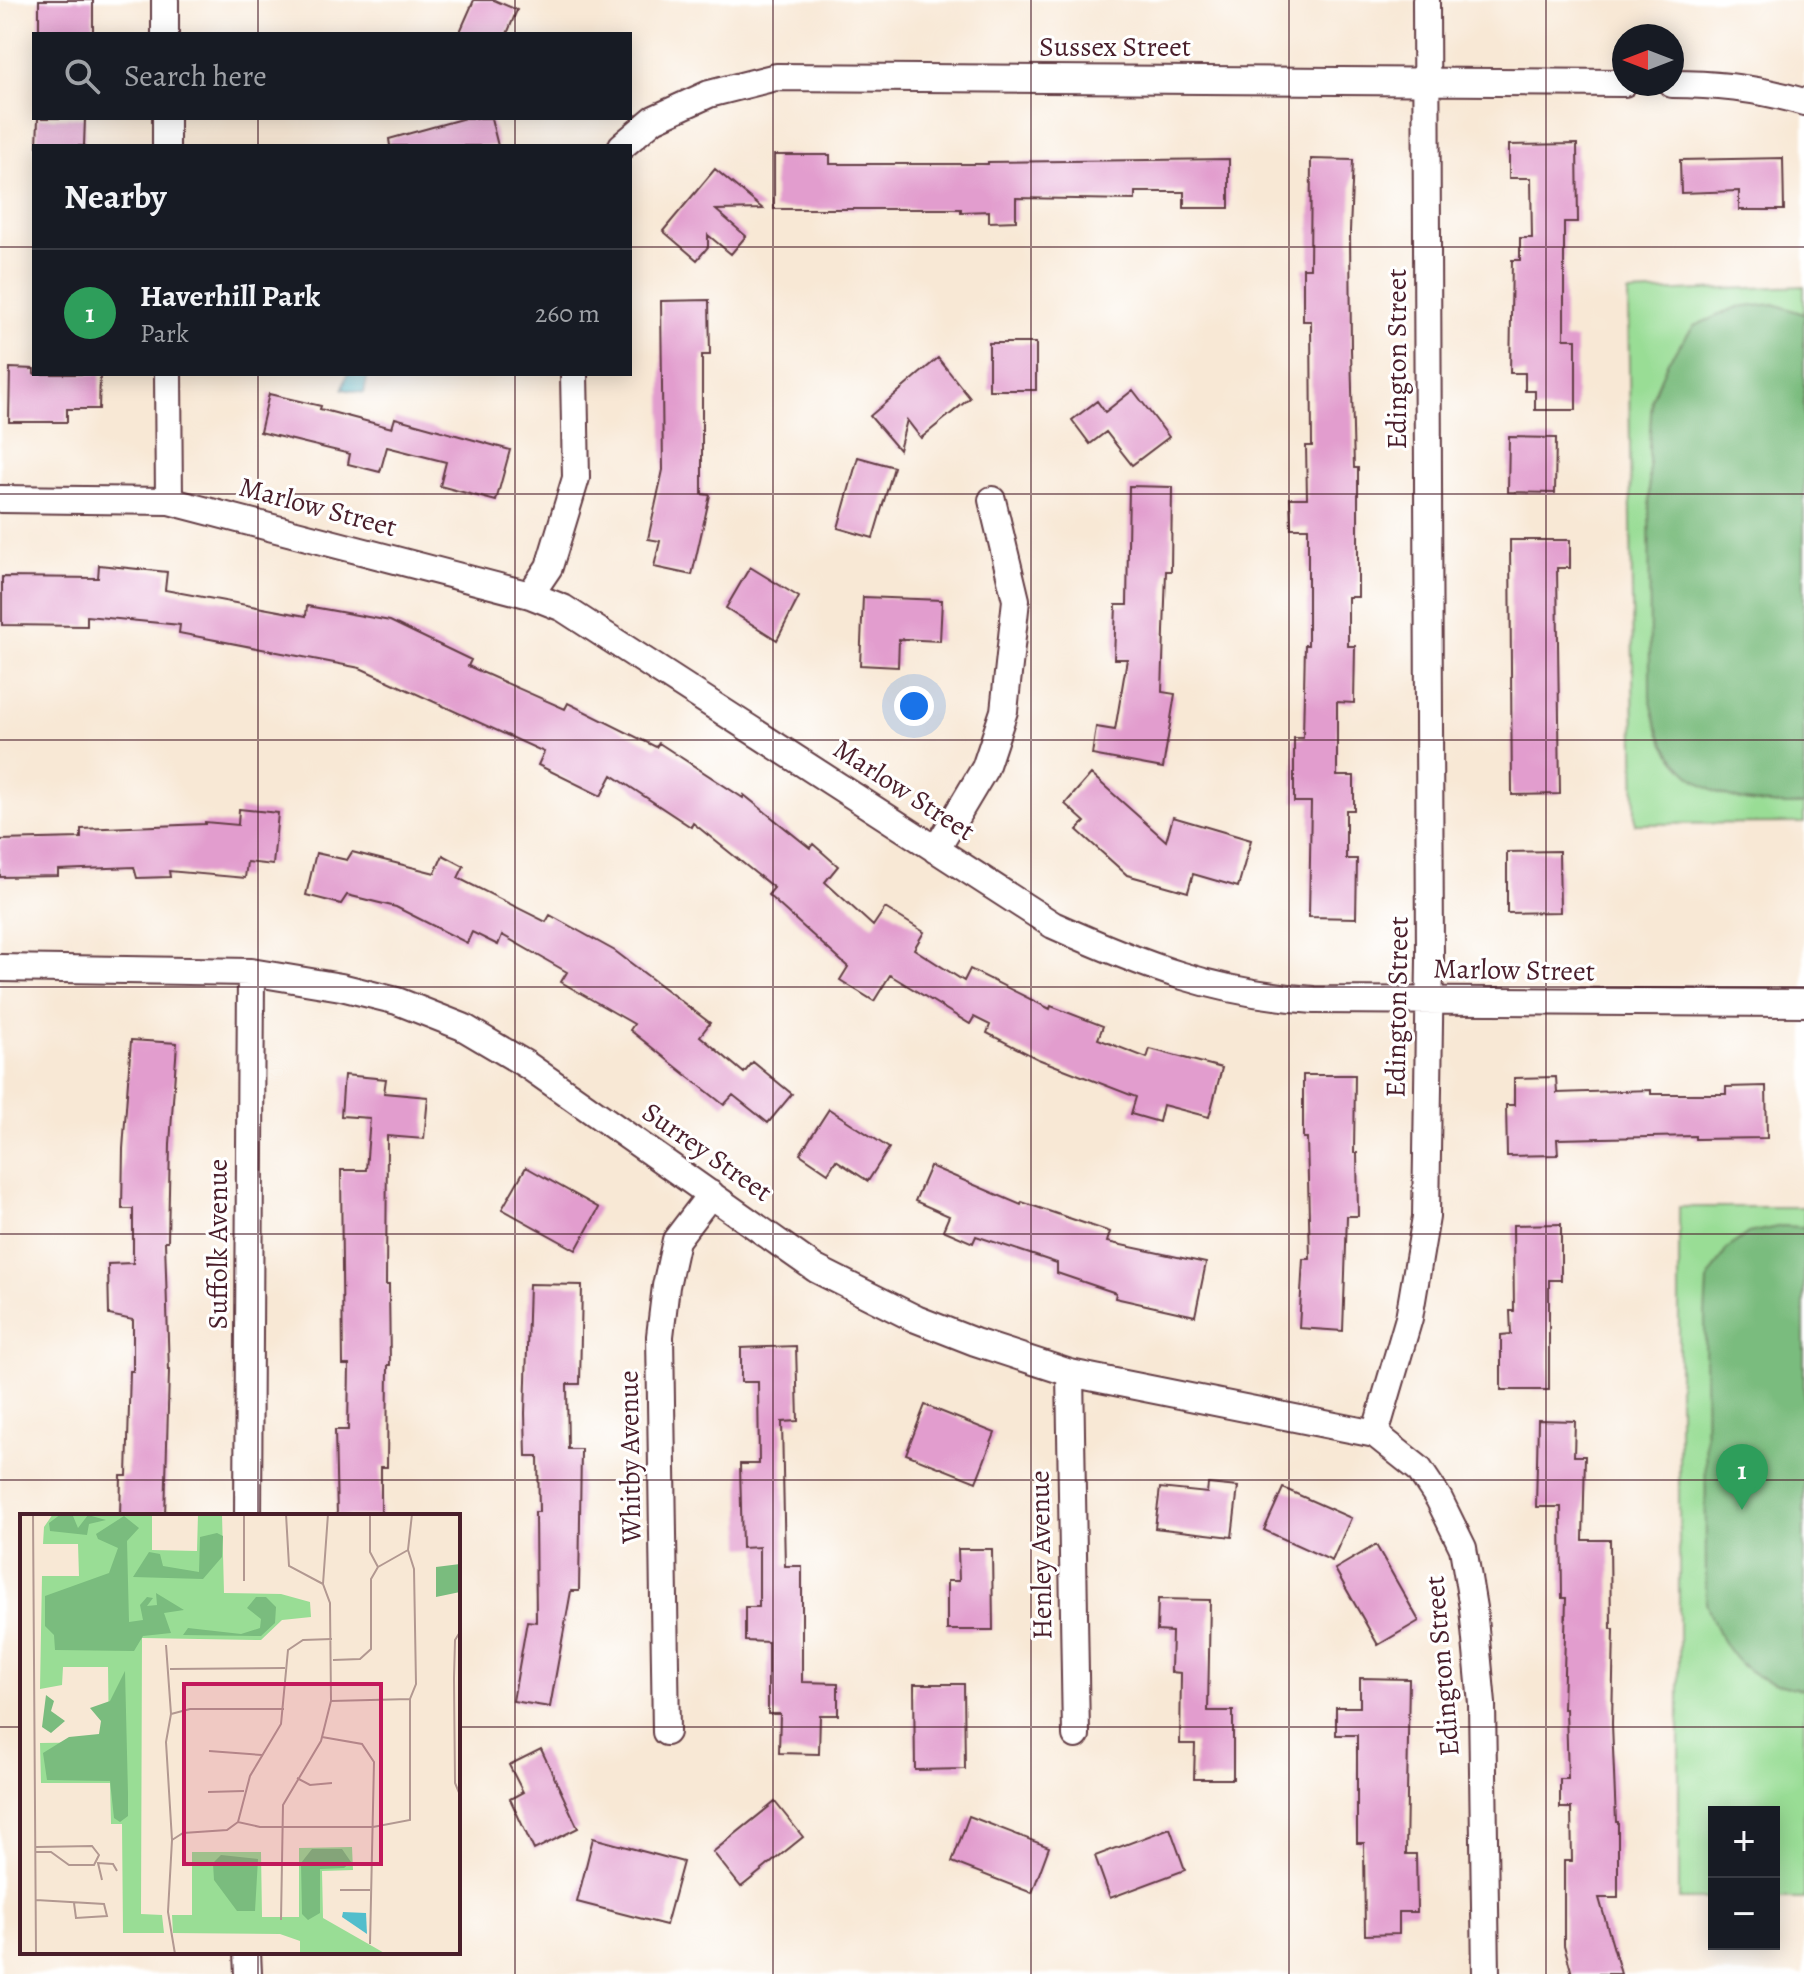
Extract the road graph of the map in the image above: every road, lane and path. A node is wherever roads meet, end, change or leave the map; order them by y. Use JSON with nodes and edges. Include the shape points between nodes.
{"nodes":[{"id":1,"x":165,"y":0,"type":"edge"},
{"id":2,"x":1426,"y":0,"type":"edge"},
{"id":3,"x":165,"y":32,"type":"edge"},
{"id":4,"x":1428,"y":80,"type":"junction"},
{"id":5,"x":1612,"y":83,"type":"edge"},
{"id":6,"x":1684,"y":84,"type":"edge"},
{"id":7,"x":1804,"y":102,"type":"edge"},
{"id":8,"x":166,"y":120,"type":"edge"},
{"id":9,"x":166,"y":144,"type":"edge"},
{"id":10,"x":624,"y":144,"type":"edge"},
{"id":11,"x":168,"y":376,"type":"edge"},
{"id":12,"x":574,"y":376,"type":"edge"},
{"id":13,"x":0,"y":499,"type":"edge"},
{"id":14,"x":992,"y":500,"type":"dead end"},
{"id":15,"x":169,"y":501,"type":"junction"},
{"id":16,"x":530,"y":595,"type":"junction"},
{"id":17,"x":936,"y":850,"type":"junction"},
{"id":18,"x":0,"y":968,"type":"edge"},
{"id":19,"x":251,"y":972,"type":"junction"},
{"id":20,"x":1430,"y":1001,"type":"junction"},
{"id":21,"x":1804,"y":1003,"type":"edge"},
{"id":22,"x":711,"y":1194,"type":"junction"},
{"id":23,"x":1070,"y":1373,"type":"junction"},
{"id":24,"x":1375,"y":1434,"type":"junction"},
{"id":25,"x":248,"y":1514,"type":"edge"},
{"id":26,"x":666,"y":1732,"type":"dead end"},
{"id":27,"x":1076,"y":1735,"type":"dead end"},
{"id":28,"x":247,"y":1954,"type":"edge"},
{"id":29,"x":248,"y":1974,"type":"edge"},
{"id":30,"x":1486,"y":1974,"type":"edge"}],
"edges":[{"from":1,"to":3,"type":"street"},
{"from":2,"to":4,"type":"street","name":"Edington Street"},
{"from":4,"to":5,"type":"street","name":"Sussex Street"},
{"from":4,"to":10,"type":"street","name":"Sussex Street","via":[[776,77],[709,94],[654,119]]},
{"from":4,"to":20,"type":"street","name":"Edington Street"},
{"from":6,"to":7,"type":"street","via":[[1711,84]]},
{"from":8,"to":9,"type":"street"},
{"from":11,"to":15,"type":"street"},
{"from":12,"to":16,"type":"street","via":[[576,478],[549,567]]},
{"from":13,"to":15,"type":"street","name":"Marlow Street"},
{"from":14,"to":17,"type":"street","via":[[1016,600],[1004,711],[985,768]]},
{"from":15,"to":16,"type":"street","name":"Marlow Street"},
{"from":16,"to":17,"type":"street","name":"Marlow Street","via":[[563,608]]},
{"from":17,"to":20,"type":"street","name":"Marlow Street","via":[[1053,925],[1203,984],[1267,997]]},
{"from":18,"to":19,"type":"street","name":"Surrey Street"},
{"from":19,"to":22,"type":"street","name":"Surrey Street","via":[[397,1001],[463,1027],[527,1065]]},
{"from":19,"to":25,"type":"street","name":"Suffolk Avenue"},
{"from":20,"to":21,"type":"street","name":"Marlow Street"},
{"from":20,"to":24,"type":"street","name":"Edington Street","via":[[1426,1217],[1409,1318]]},
{"from":22,"to":23,"type":"street","name":"Surrey Street","via":[[850,1288],[946,1331]]},
{"from":22,"to":26,"type":"street","name":"Whitby Avenue","via":[[676,1240],[660,1336]]},
{"from":23,"to":24,"type":"street","name":"Surrey Street"},
{"from":23,"to":27,"type":"street","name":"Henley Avenue"},
{"from":24,"to":30,"type":"street","name":"Edington Street","via":[[1419,1469],[1463,1548],[1482,1704]]},
{"from":28,"to":29,"type":"street"}]}
